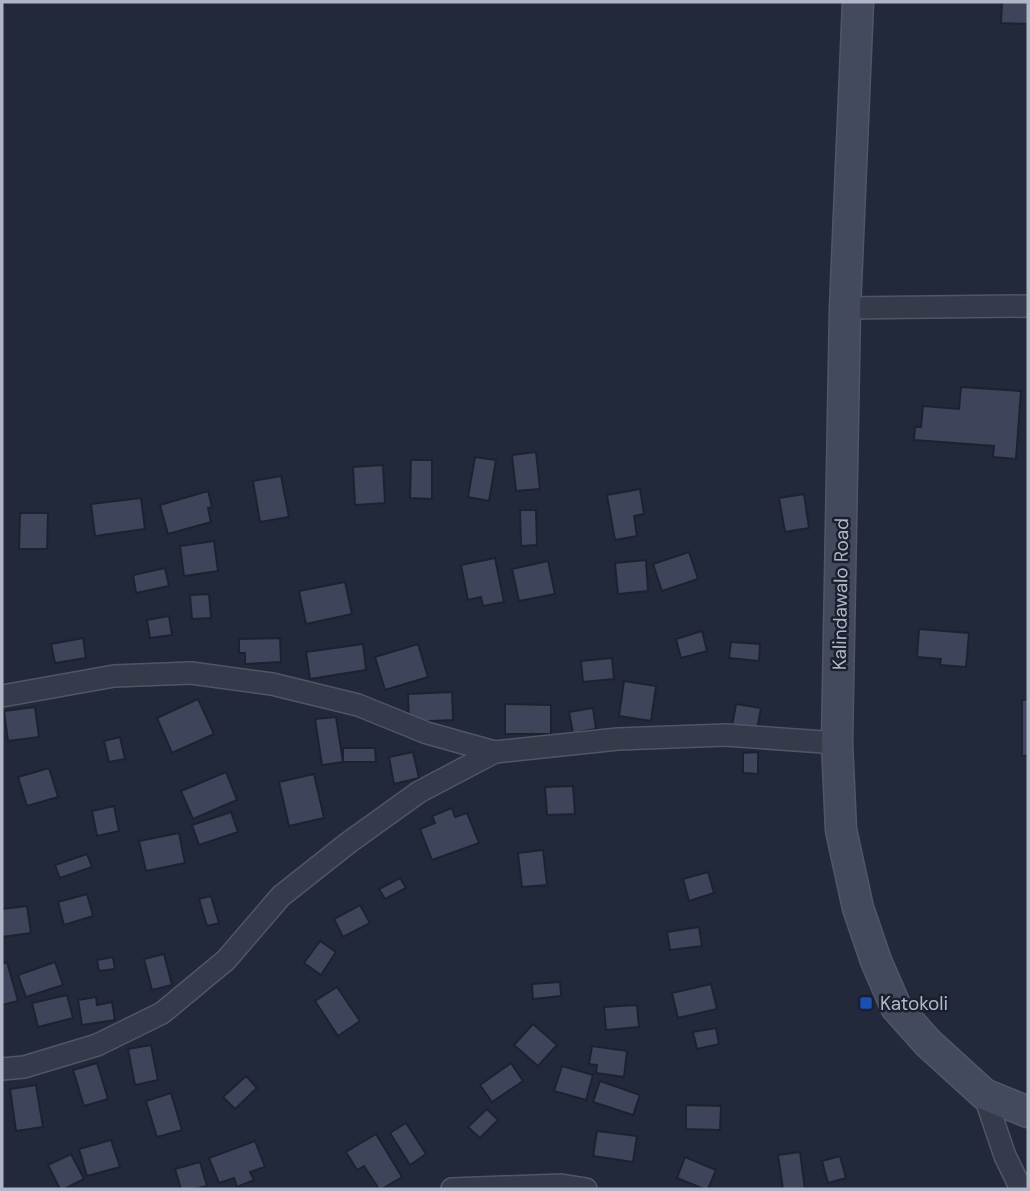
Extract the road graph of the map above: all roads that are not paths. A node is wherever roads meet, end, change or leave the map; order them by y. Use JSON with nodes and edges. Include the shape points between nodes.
{"nodes":[{"id":1,"x":858,"y":2,"type":"edge"},
{"id":2,"x":1028,"y":306,"type":"edge"},
{"id":3,"x":845,"y":309,"type":"junction"},
{"id":4,"x":2,"y":696,"type":"edge"},
{"id":5,"x":836,"y":743,"type":"junction"},
{"id":6,"x":495,"y":752,"type":"junction"},
{"id":7,"x":2,"y":1069,"type":"edge"},
{"id":8,"x":984,"y":1094,"type":"junction"},
{"id":9,"x":1028,"y":1112,"type":"edge"},
{"id":10,"x":452,"y":1189,"type":"edge"},
{"id":11,"x":586,"y":1189,"type":"edge"},
{"id":12,"x":1021,"y":1189,"type":"edge"}],
"edges":[{"from":1,"to":3,"type":"street","name":"Kalindawalo Road"},
{"from":2,"to":3,"type":"street"},
{"from":3,"to":5,"type":"street","name":"Kalindawalo Road"},
{"from":4,"to":6,"type":"street","via":[[114,676],[191,673],[272,684],[358,705],[427,733]]},
{"from":5,"to":6,"type":"street","via":[[726,735],[618,739]]},
{"from":5,"to":8,"type":"street","name":"Kalindawalo Road","via":[[841,830],[858,908],[876,961],[896,1007]]},
{"from":6,"to":7,"type":"street","via":[[418,792],[348,842],[281,896],[226,960],[162,1013],[97,1045]]},
{"from":8,"to":9,"type":"street","name":"Kalindawalo Road"},
{"from":8,"to":12,"type":"street"},
{"from":10,"to":11,"type":"street","via":[[561,1185]]}]}
